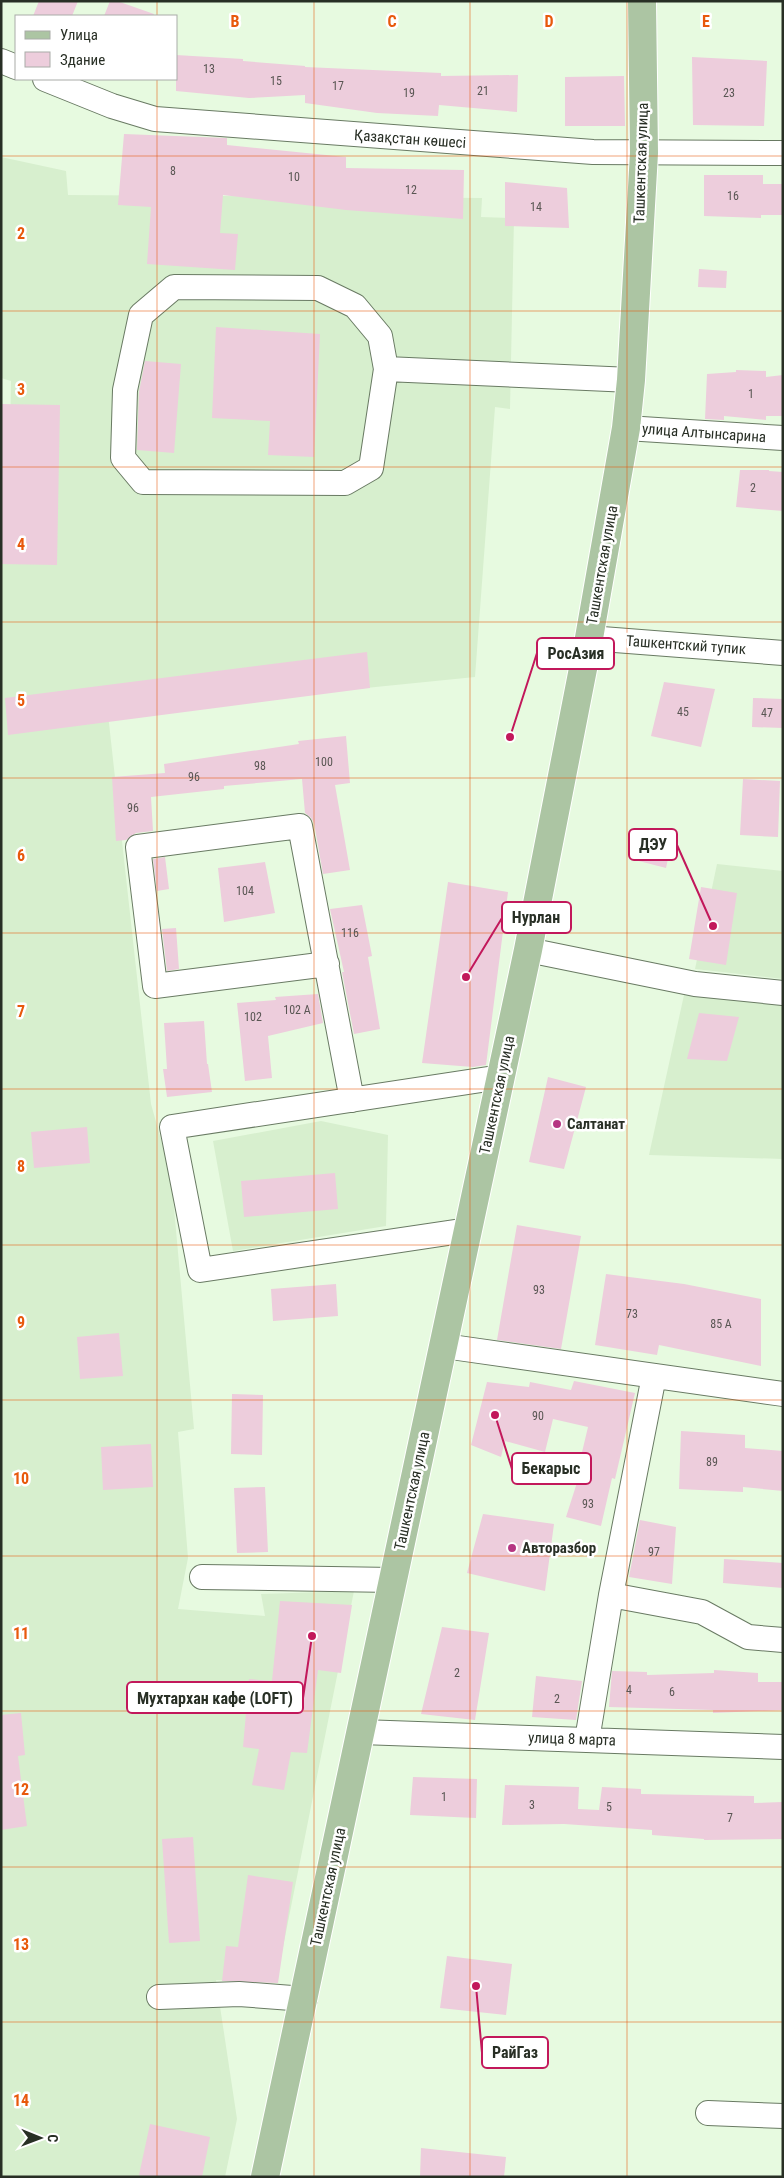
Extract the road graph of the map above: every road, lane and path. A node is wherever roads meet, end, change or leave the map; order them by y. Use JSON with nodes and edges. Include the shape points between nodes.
{"nodes":[{"id":1,"x":642,"y":1,"type":"edge"},
{"id":2,"x":1,"y":61,"type":"edge"},
{"id":3,"x":15,"y":67,"type":"edge"},
{"id":4,"x":48,"y":80,"type":"edge"},
{"id":5,"x":644,"y":153,"type":"junction"},
{"id":6,"x":783,"y":153,"type":"edge"},
{"id":7,"x":386,"y":369,"type":"junction"},
{"id":8,"x":631,"y":380,"type":"junction"},
{"id":9,"x":626,"y":428,"type":"junction"},
{"id":10,"x":783,"y":438,"type":"edge"},
{"id":11,"x":589,"y":638,"type":"junction"},
{"id":12,"x":783,"y":653,"type":"edge"},
{"id":13,"x":528,"y":950,"type":"junction"},
{"id":14,"x":327,"y":964,"type":"junction"},
{"id":15,"x":783,"y":993,"type":"edge"},
{"id":16,"x":501,"y":1077,"type":"junction"},
{"id":17,"x":352,"y":1100,"type":"junction"},
{"id":18,"x":468,"y":1230,"type":"junction"},
{"id":19,"x":444,"y":1346,"type":"junction"},
{"id":20,"x":654,"y":1376,"type":"junction"},
{"id":21,"x":783,"y":1394,"type":"edge"},
{"id":22,"x":202,"y":1577,"type":"dead end"},
{"id":23,"x":393,"y":1580,"type":"junction"},
{"id":24,"x":611,"y":1595,"type":"junction"},
{"id":25,"x":783,"y":1640,"type":"edge"},
{"id":26,"x":361,"y":1732,"type":"junction"},
{"id":27,"x":587,"y":1740,"type":"junction"},
{"id":28,"x":783,"y":1747,"type":"edge"},
{"id":29,"x":159,"y":1997,"type":"dead end"},
{"id":30,"x":305,"y":1999,"type":"junction"},
{"id":31,"x":708,"y":2113,"type":"dead end"},
{"id":32,"x":783,"y":2116,"type":"edge"},
{"id":33,"x":266,"y":2177,"type":"edge"}],
"edges":[{"from":1,"to":5,"type":"main road","name":"Ташкентская улица"},
{"from":2,"to":3,"type":"street"},
{"from":4,"to":5,"type":"street","name":"Қазақстан көшесі","via":[[112,106],[155,119],[593,152]]},
{"from":5,"to":6,"type":"street","name":"Қазақстан көшесі"},
{"from":5,"to":8,"type":"main road","name":"Ташкентская улица"},
{"from":7,"to":7,"type":"street","via":[[380,336],[355,306],[318,288],[174,287],[141,315],[125,390],[123,458],[142,482],[345,483],[371,468]]},
{"from":7,"to":8,"type":"street"},
{"from":8,"to":9,"type":"main road","name":"Ташкентская улица"},
{"from":9,"to":10,"type":"street","name":"улица Алтынсарина"},
{"from":9,"to":11,"type":"main road","name":"Ташкентская улица"},
{"from":11,"to":12,"type":"street","name":"Ташкентский тупик"},
{"from":11,"to":13,"type":"main road","name":"Ташкентская улица"},
{"from":13,"to":15,"type":"street","via":[[695,984]]},
{"from":13,"to":16,"type":"main road","name":"Ташкентская улица"},
{"from":14,"to":14,"type":"street","via":[[300,826],[138,847],[155,986]]},
{"from":14,"to":17,"type":"street"},
{"from":16,"to":17,"type":"street"},
{"from":16,"to":18,"type":"main road","name":"Ташкентская улица"},
{"from":17,"to":18,"type":"street","via":[[172,1127],[200,1270]]},
{"from":18,"to":19,"type":"main road","name":"Ташкентская улица"},
{"from":19,"to":20,"type":"street"},
{"from":19,"to":23,"type":"main road","name":"Ташкентская улица"},
{"from":20,"to":21,"type":"street"},
{"from":20,"to":24,"type":"street"},
{"from":22,"to":23,"type":"street"},
{"from":23,"to":26,"type":"main road","name":"Ташкентская улица"},
{"from":24,"to":25,"type":"street","via":[[702,1612],[748,1637]]},
{"from":24,"to":27,"type":"street"},
{"from":26,"to":27,"type":"street","name":"улица 8 марта"},
{"from":26,"to":30,"type":"main road","name":"Ташкентская улица"},
{"from":27,"to":28,"type":"street","name":"улица 8 марта"},
{"from":29,"to":30,"type":"street","via":[[239,1994]]},
{"from":30,"to":33,"type":"main road","name":"Ташкентская улица"},
{"from":31,"to":32,"type":"street"}]}
